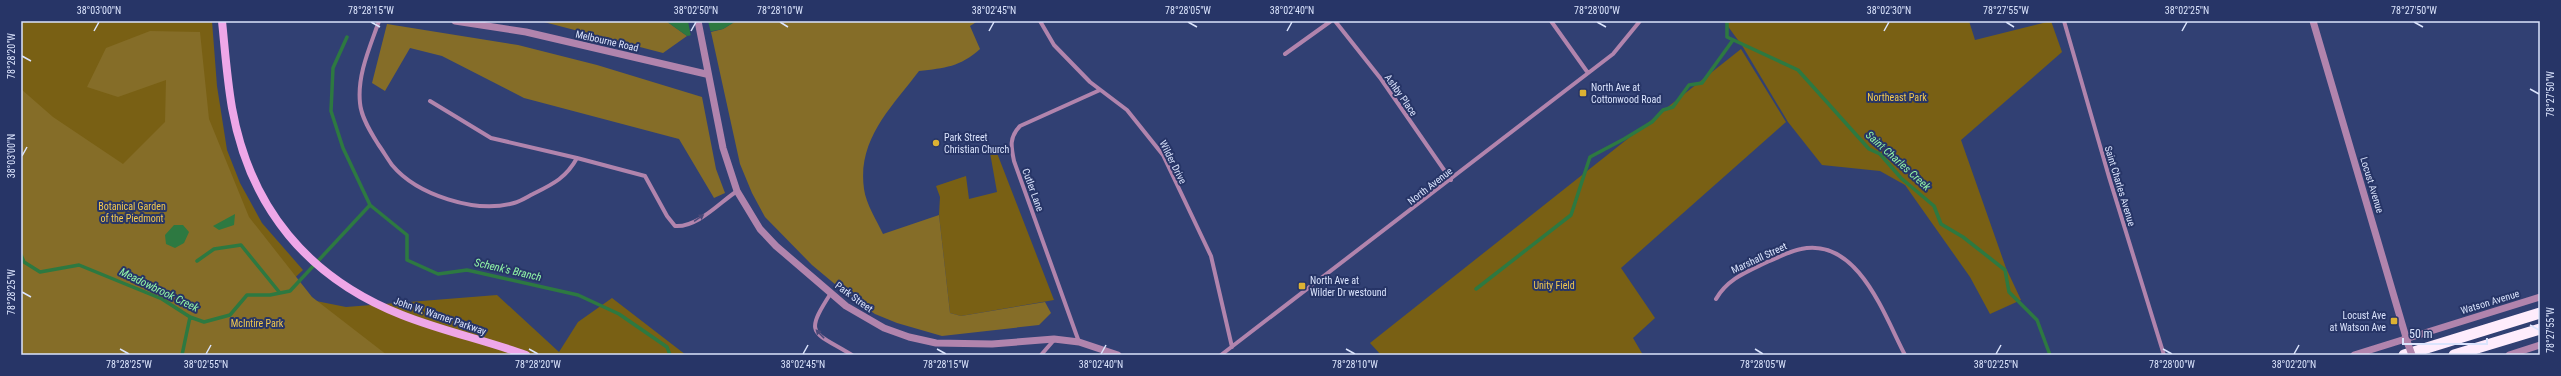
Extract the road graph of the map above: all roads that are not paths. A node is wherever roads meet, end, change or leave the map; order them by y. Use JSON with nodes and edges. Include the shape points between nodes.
{"nodes":[{"id":1,"x":222,"y":21,"type":"edge"},
{"id":2,"x":379,"y":21,"type":"edge"},
{"id":3,"x":455,"y":21,"type":"edge"},
{"id":4,"x":698,"y":21,"type":"edge"},
{"id":5,"x":1040,"y":21,"type":"edge"},
{"id":6,"x":1331,"y":21,"type":"edge"},
{"id":7,"x":1335,"y":21,"type":"edge"},
{"id":8,"x":1552,"y":21,"type":"edge"},
{"id":9,"x":1640,"y":21,"type":"edge"},
{"id":10,"x":2064,"y":21,"type":"edge"},
{"id":11,"x":2313,"y":21,"type":"edge"},
{"id":12,"x":1285,"y":54,"type":"dead end"},
{"id":13,"x":1588,"y":73,"type":"junction"},
{"id":14,"x":706,"y":74,"type":"junction"},
{"id":15,"x":1100,"y":90,"type":"junction"},
{"id":16,"x":430,"y":101,"type":"dead end"},
{"id":17,"x":577,"y":158,"type":"junction"},
{"id":18,"x":1451,"y":180,"type":"junction"},
{"id":19,"x":737,"y":191,"type":"junction"},
{"id":20,"x":831,"y":293,"type":"junction"},
{"id":21,"x":2540,"y":297,"type":"edge"},
{"id":22,"x":1716,"y":299,"type":"dead end"},
{"id":23,"x":2540,"y":313,"type":"edge"},
{"id":24,"x":2540,"y":329,"type":"edge"},
{"id":25,"x":1054,"y":339,"type":"junction"},
{"id":26,"x":2408,"y":341,"type":"junction"},
{"id":27,"x":1079,"y":342,"type":"junction"},
{"id":28,"x":2540,"y":346,"type":"edge"},
{"id":29,"x":1232,"y":347,"type":"junction"},
{"id":30,"x":526,"y":355,"type":"edge"},
{"id":31,"x":852,"y":355,"type":"edge"},
{"id":32,"x":1041,"y":355,"type":"edge"},
{"id":33,"x":1118,"y":355,"type":"edge"},
{"id":34,"x":1221,"y":355,"type":"edge"},
{"id":35,"x":1906,"y":355,"type":"edge"},
{"id":36,"x":2164,"y":355,"type":"edge"},
{"id":37,"x":2354,"y":355,"type":"edge"},
{"id":38,"x":2404,"y":355,"type":"edge"},
{"id":39,"x":2412,"y":355,"type":"edge"},
{"id":40,"x":2454,"y":355,"type":"edge"},
{"id":41,"x":2509,"y":355,"type":"edge"}],
"edges":[{"from":1,"to":30,"type":"main road","name":"John W. Warner Parkway","via":[[232,110],[253,178],[276,221],[305,254],[330,276],[356,293],[403,315]]},
{"from":2,"to":17,"type":"street","via":[[363,66],[360,104],[371,133],[392,166],[418,186],[441,198],[469,204],[514,203],[557,182],[568,173]]},
{"from":3,"to":14,"type":"street","name":"Melbourne Road","via":[[526,32]]},
{"from":4,"to":14,"type":"street","name":"Park Street"},
{"from":5,"to":15,"type":"street","name":"Wilder Drive","via":[[1054,45]]},
{"from":6,"to":12,"type":"street"},
{"from":7,"to":18,"type":"street","name":"Ashby Place","via":[[1381,79]]},
{"from":8,"to":13,"type":"street"},
{"from":9,"to":13,"type":"street","name":"North Avenue","via":[[1613,54]]},
{"from":10,"to":36,"type":"street","name":"Saint Charles Avenue"},
{"from":11,"to":26,"type":"street","name":"Locust Avenue"},
{"from":13,"to":18,"type":"street","name":"North Avenue"},
{"from":14,"to":19,"type":"street","name":"Park Street","via":[[727,166]]},
{"from":15,"to":27,"type":"street","name":"Cutler Lane","via":[[1020,126],[1011,142],[1014,161]]},
{"from":15,"to":29,"type":"street","name":"Wilder Drive","via":[[1137,120],[1163,155],[1207,245]]},
{"from":16,"to":17,"type":"street","via":[[491,138]]},
{"from":17,"to":19,"type":"street","one_way":true,"via":[[645,176],[675,226],[695,222]]},
{"from":18,"to":29,"type":"street","name":"North Avenue"},
{"from":19,"to":20,"type":"street","name":"Park Street","via":[[760,229]]},
{"from":20,"to":25,"type":"street","name":"Park Street","via":[[865,318],[884,328],[929,342],[964,344]]},
{"from":31,"to":20,"type":"street","one_way":true,"via":[[815,330],[815,318]]},
{"from":21,"to":26,"type":"street","name":"Watson Avenue"},
{"from":22,"to":35,"type":"street","name":"Marshall Street","via":[[1730,281],[1755,268],[1792,251],[1812,247],[1824,248],[1838,253],[1858,270]]},
{"from":23,"to":38,"type":"highway"},
{"from":24,"to":40,"type":"highway"},
{"from":25,"to":27,"type":"street","name":"Park Street"},
{"from":25,"to":32,"type":"street"},
{"from":26,"to":37,"type":"street","name":"Watson Avenue"},
{"from":26,"to":39,"type":"street","name":"Locust Avenue","bridge":true},
{"from":27,"to":33,"type":"street","name":"Park Street"},
{"from":28,"to":41,"type":"street"},
{"from":29,"to":34,"type":"street","name":"North Avenue"}]}
